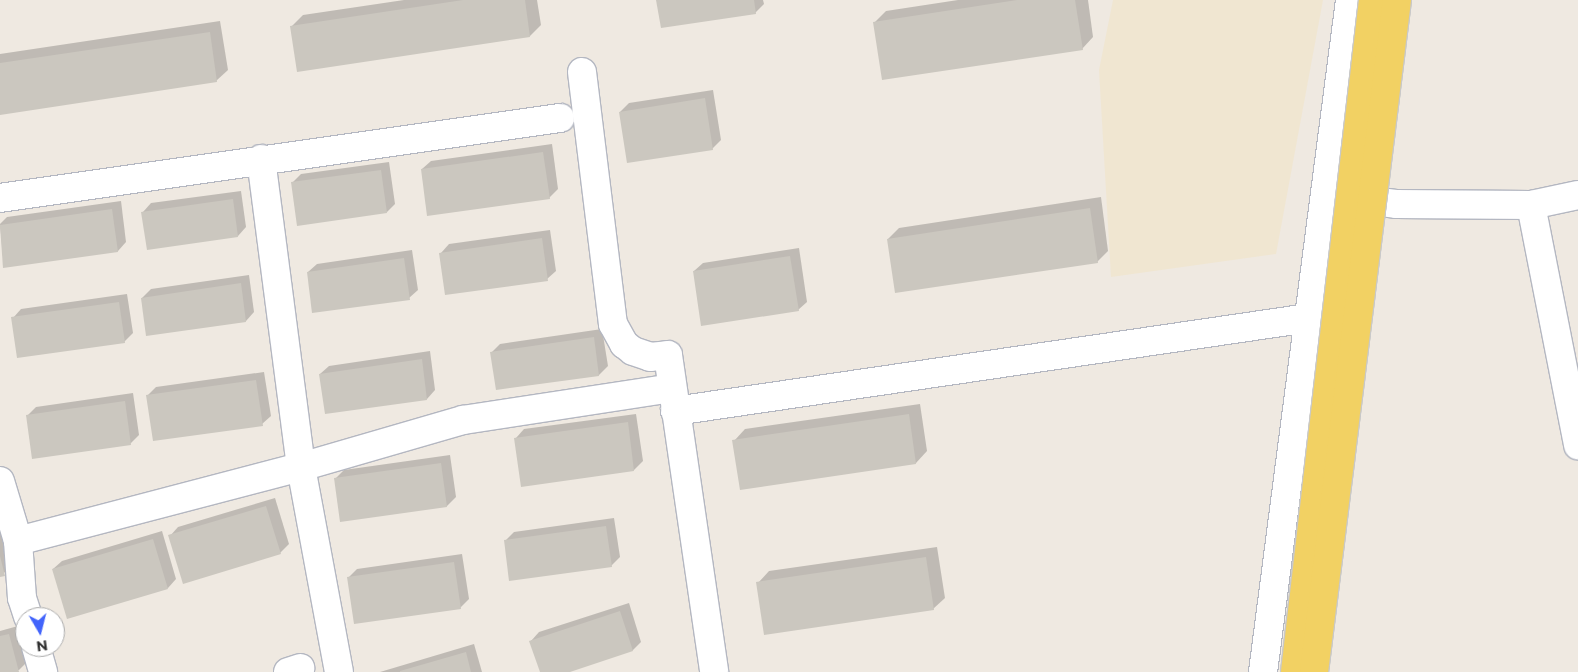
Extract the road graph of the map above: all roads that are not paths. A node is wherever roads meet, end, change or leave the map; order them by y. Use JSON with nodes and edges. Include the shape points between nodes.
{"nodes":[{"id":1,"x":1350,"y":0,"type":"edge"},
{"id":2,"x":1373,"y":0,"type":"edge"},
{"id":3,"x":1397,"y":0,"type":"edge"},
{"id":4,"x":582,"y":72,"type":"dead end"},
{"id":5,"x":560,"y":118,"type":"dead end"},
{"id":6,"x":261,"y":159,"type":"junction"},
{"id":7,"x":1325,"y":196,"type":"junction"},
{"id":8,"x":1578,"y":196,"type":"edge"},
{"id":9,"x":0,"y":198,"type":"edge"},
{"id":10,"x":1531,"y":205,"type":"junction"},
{"id":11,"x":1309,"y":318,"type":"junction"},
{"id":12,"x":673,"y":400,"type":"junction"},
{"id":13,"x":1578,"y":445,"type":"edge"},
{"id":14,"x":301,"y":467,"type":"junction"},
{"id":15,"x":0,"y":481,"type":"edge"},
{"id":16,"x":18,"y":541,"type":"junction"},
{"id":17,"x":17,"y":606,"type":"edge"},
{"id":18,"x":39,"y":657,"type":"edge"},
{"id":19,"x":43,"y":672,"type":"edge"},
{"id":20,"x":339,"y":672,"type":"edge"},
{"id":21,"x":714,"y":672,"type":"edge"},
{"id":22,"x":1263,"y":672,"type":"edge"},
{"id":23,"x":1295,"y":672,"type":"edge"},
{"id":24,"x":1314,"y":672,"type":"edge"}],
"edges":[{"from":1,"to":7,"type":"street"},
{"from":2,"to":23,"type":"main road","bridge":true},
{"from":3,"to":24,"type":"main road","bridge":true},
{"from":4,"to":12,"type":"street","via":[[613,324],[624,344],[633,351],[650,357],[668,355]]},
{"from":5,"to":6,"type":"street"},
{"from":6,"to":9,"type":"street"},
{"from":6,"to":14,"type":"street"},
{"from":7,"to":10,"type":"street","via":[[1396,204]]},
{"from":7,"to":11,"type":"street"},
{"from":8,"to":10,"type":"street"},
{"from":10,"to":13,"type":"street"},
{"from":11,"to":12,"type":"street"},
{"from":11,"to":22,"type":"street"},
{"from":12,"to":14,"type":"street","via":[[462,420]]},
{"from":12,"to":21,"type":"street"},
{"from":14,"to":16,"type":"street"},
{"from":14,"to":20,"type":"street"},
{"from":15,"to":16,"type":"street"},
{"from":16,"to":17,"type":"street"},
{"from":18,"to":19,"type":"street"}]}
